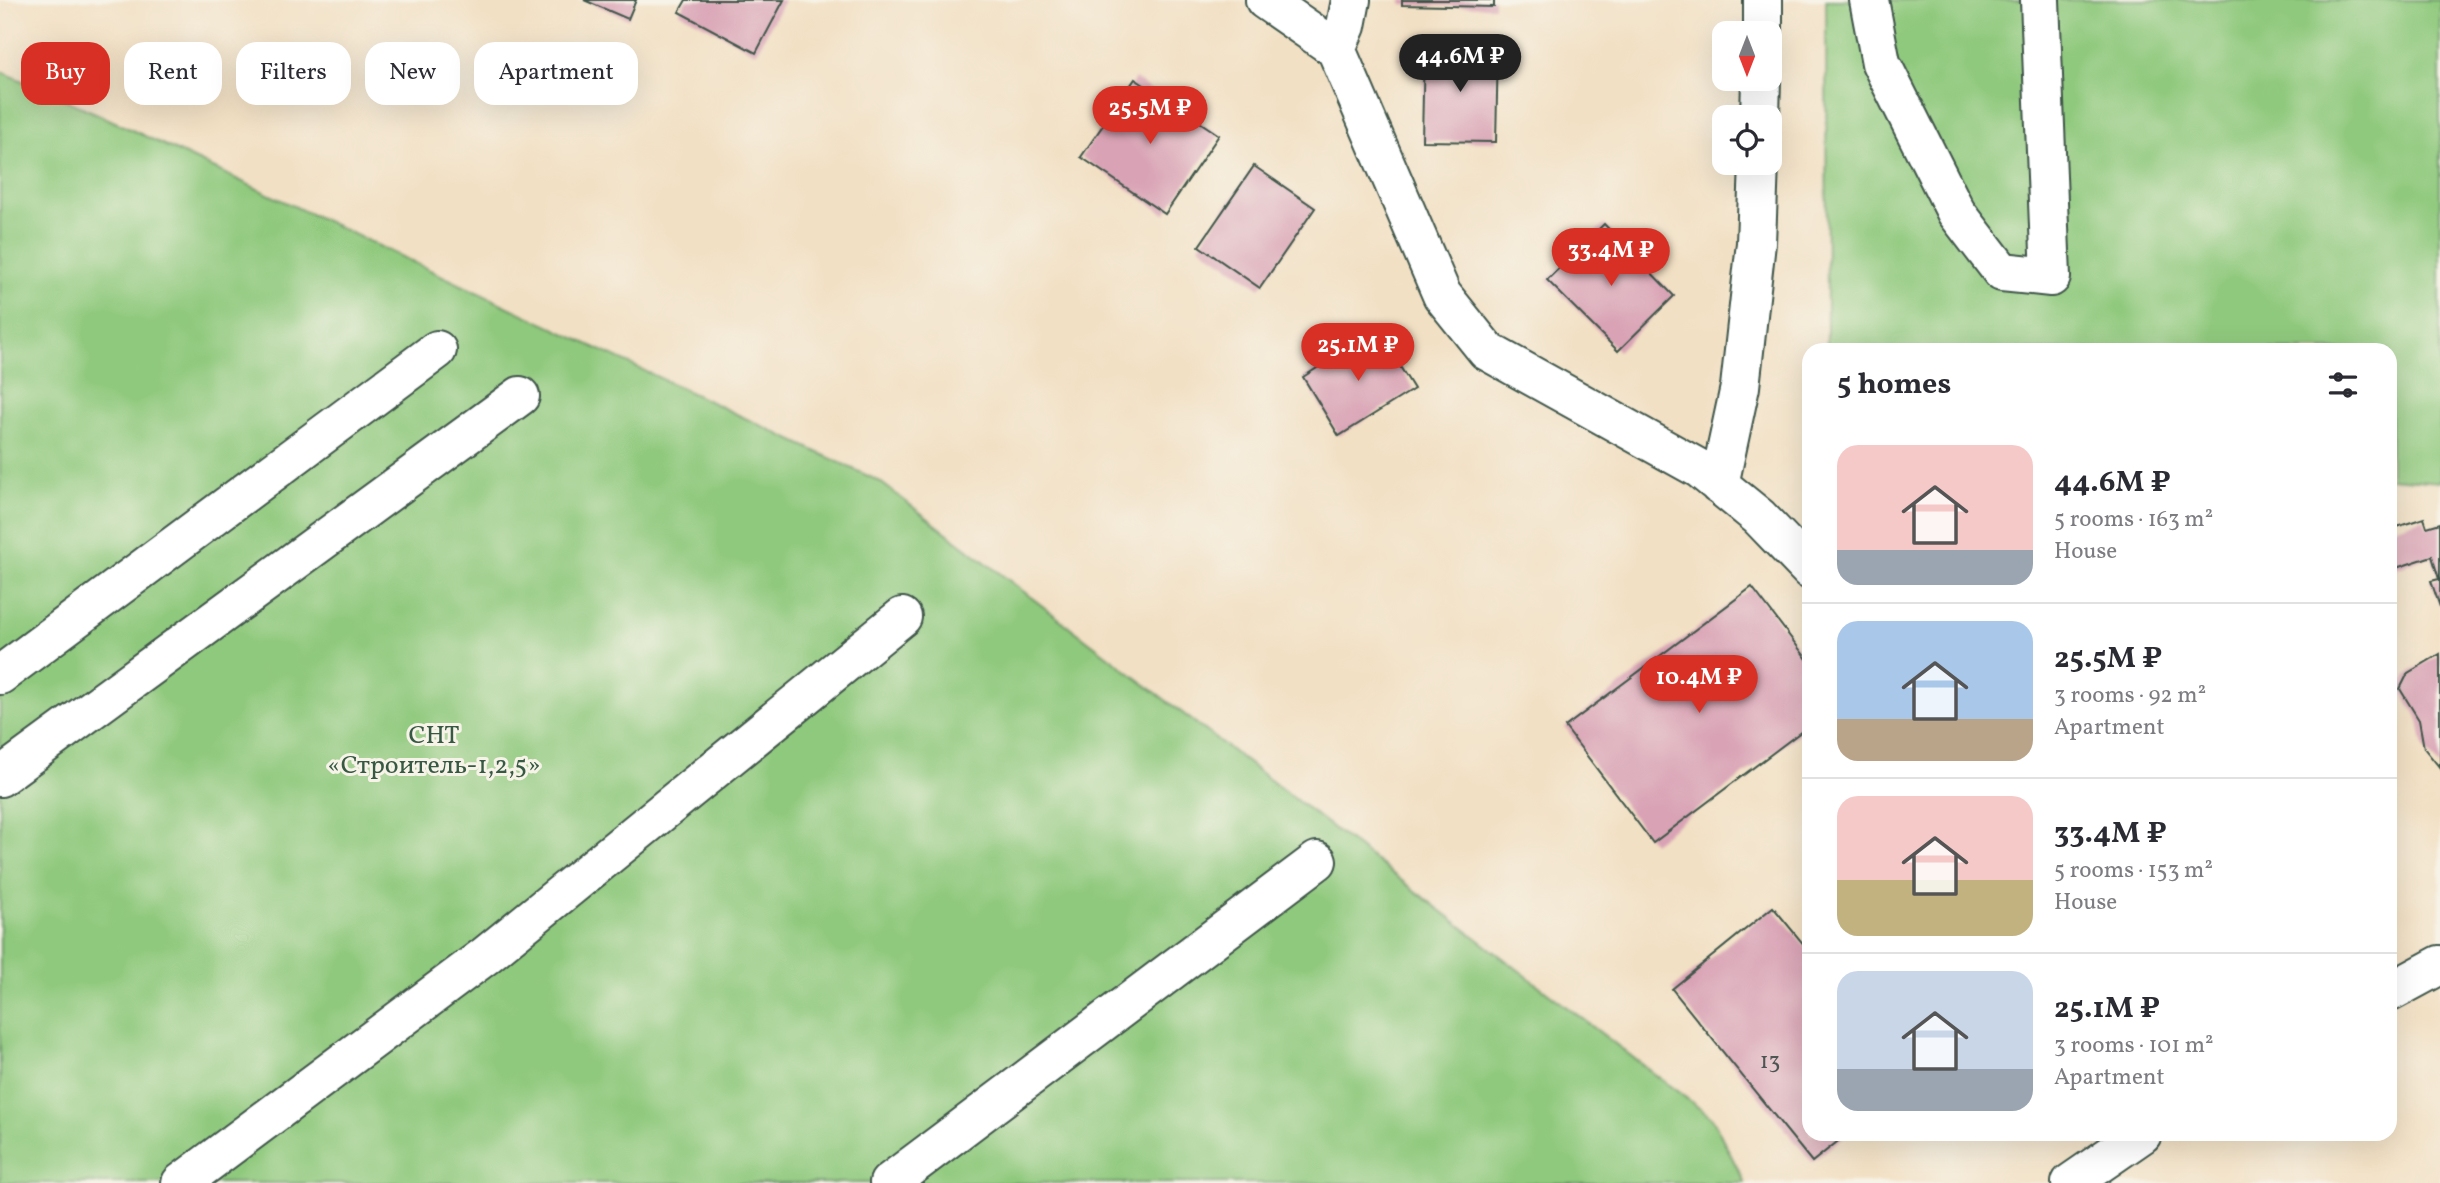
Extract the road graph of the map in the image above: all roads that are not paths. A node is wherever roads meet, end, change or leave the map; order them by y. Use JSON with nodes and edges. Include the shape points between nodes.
{"nodes":[{"id":1,"x":1265,"y":0,"type":"edge"},
{"id":2,"x":1350,"y":0,"type":"edge"},
{"id":3,"x":1763,"y":0,"type":"edge"},
{"id":4,"x":1869,"y":0,"type":"edge"},
{"id":5,"x":2040,"y":0,"type":"edge"},
{"id":6,"x":1763,"y":21,"type":"edge"},
{"id":7,"x":1336,"y":49,"type":"junction"},
{"id":8,"x":1759,"y":175,"type":"edge"},
{"id":9,"x":437,"y":350,"type":"dead end"},
{"id":10,"x":520,"y":396,"type":"dead end"},
{"id":11,"x":1719,"y":485,"type":"junction"},
{"id":12,"x":1802,"y":562,"type":"edge"},
{"id":13,"x":902,"y":617,"type":"dead end"},
{"id":14,"x":0,"y":676,"type":"edge"},
{"id":15,"x":0,"y":777,"type":"edge"},
{"id":16,"x":1317,"y":861,"type":"dead end"},
{"id":17,"x":2440,"y":965,"type":"edge"},
{"id":18,"x":2397,"y":988,"type":"edge"},
{"id":19,"x":2132,"y":1141,"type":"edge"},
{"id":20,"x":181,"y":1183,"type":"edge"},
{"id":21,"x":889,"y":1183,"type":"edge"},
{"id":22,"x":2071,"y":1183,"type":"edge"}],
"edges":[{"from":1,"to":7,"type":"street"},
{"from":2,"to":7,"type":"street"},
{"from":3,"to":6,"type":"street"},
{"from":4,"to":5,"type":"street","via":[[1881,62],[1956,212],[2001,272],[2051,277]]},
{"from":7,"to":11,"type":"street","via":[[1442,295],[1488,351],[1700,469]]},
{"from":8,"to":11,"type":"street","via":[[1740,387]]},
{"from":9,"to":14,"type":"street"},
{"from":10,"to":15,"type":"street"},
{"from":11,"to":12,"type":"street","via":[[1759,517]]},
{"from":13,"to":20,"type":"street","via":[[485,956]]},
{"from":16,"to":21,"type":"street"},
{"from":17,"to":18,"type":"street"},
{"from":19,"to":22,"type":"street"}]}
